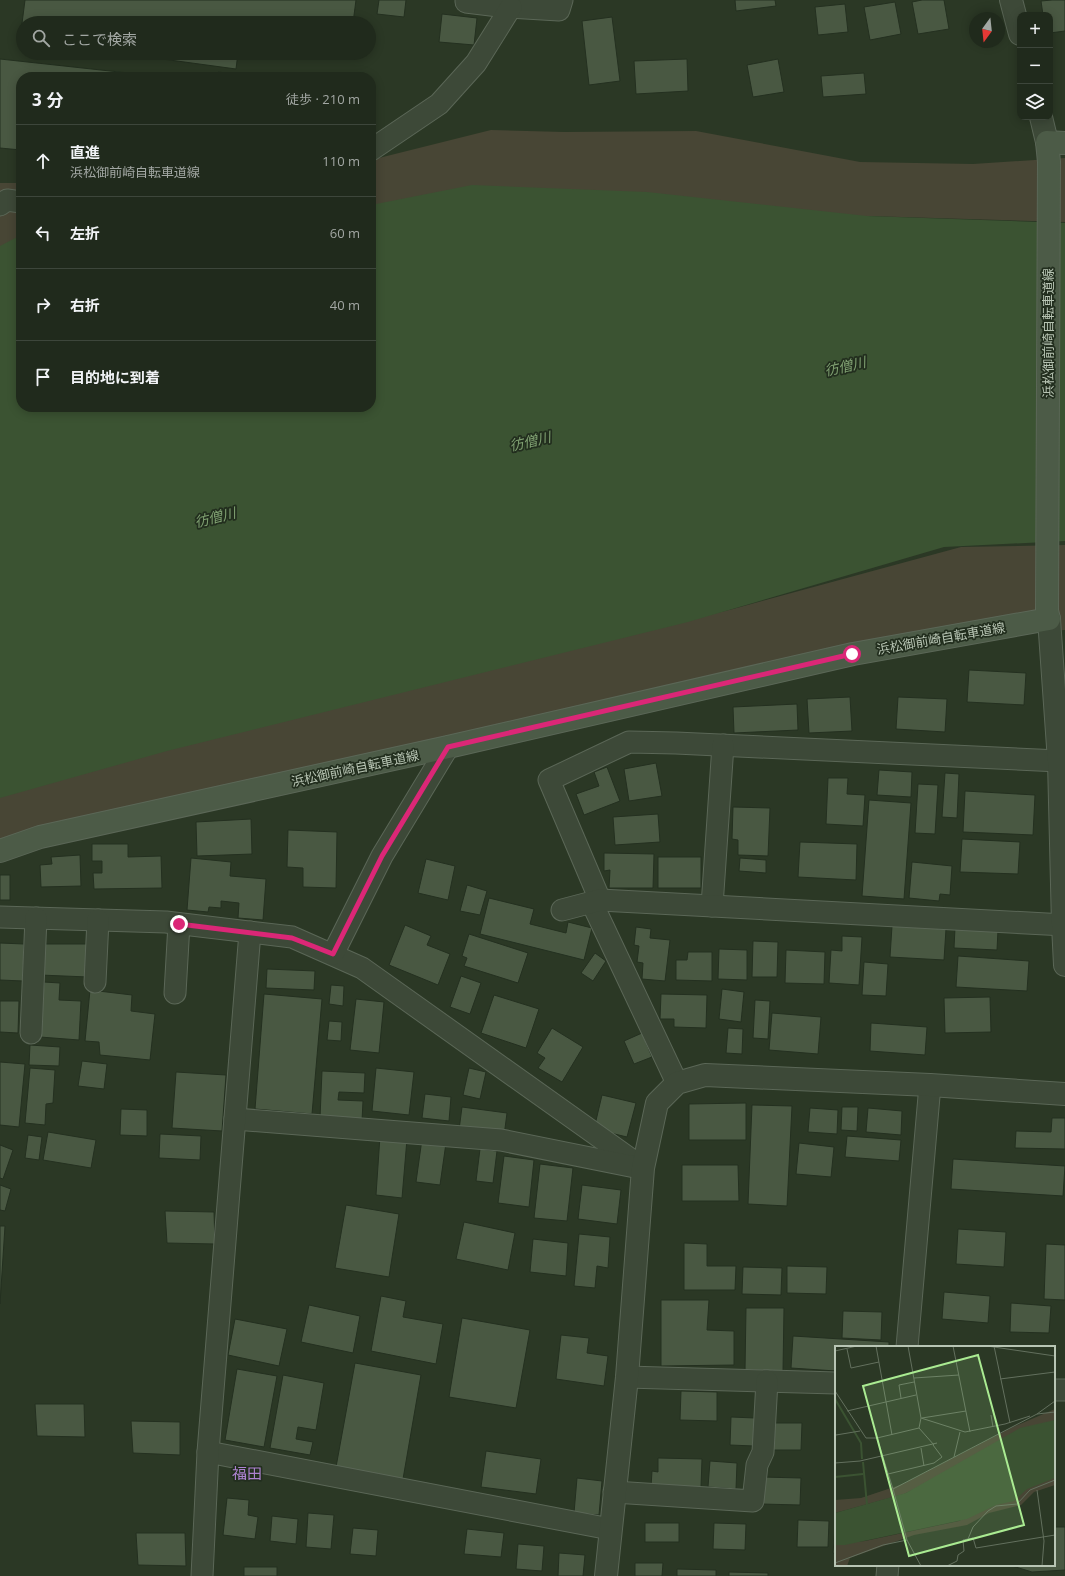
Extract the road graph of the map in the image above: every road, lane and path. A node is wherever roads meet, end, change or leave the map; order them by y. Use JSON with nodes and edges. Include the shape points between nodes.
{"nodes":[{"id":1,"x":466,"y":0,"type":"edge"},
{"id":2,"x":562,"y":0,"type":"edge"},
{"id":3,"x":1011,"y":0,"type":"edge"},
{"id":4,"x":511,"y":7,"type":"junction"},
{"id":5,"x":1017,"y":23,"type":"edge"},
{"id":6,"x":1042,"y":120,"type":"edge"},
{"id":7,"x":376,"y":147,"type":"edge"},
{"id":8,"x":1054,"y":149,"type":"edge"},
{"id":9,"x":16,"y":201,"type":"edge"},
{"id":10,"x":0,"y":205,"type":"edge"},
{"id":11,"x":1048,"y":615,"type":"junction"},
{"id":12,"x":723,"y":745,"type":"junction"},
{"id":13,"x":448,"y":747,"type":"junction"},
{"id":14,"x":1059,"y":761,"type":"junction"},
{"id":15,"x":0,"y":850,"type":"edge"},
{"id":16,"x":596,"y":902,"type":"junction"},
{"id":17,"x":712,"y":906,"type":"junction"},
{"id":18,"x":562,"y":910,"type":"dead end"},
{"id":19,"x":0,"y":916,"type":"edge"},
{"id":20,"x":36,"y":918,"type":"junction"},
{"id":21,"x":98,"y":920,"type":"junction"},
{"id":22,"x":179,"y":924,"type":"junction"},
{"id":23,"x":1064,"y":925,"type":"edge"},
{"id":24,"x":250,"y":932,"type":"junction"},
{"id":25,"x":333,"y":954,"type":"junction"},
{"id":26,"x":1065,"y":965,"type":"edge"},
{"id":27,"x":95,"y":982,"type":"dead end"},
{"id":28,"x":176,"y":993,"type":"dead end"},
{"id":29,"x":31,"y":1033,"type":"dead end"},
{"id":30,"x":677,"y":1083,"type":"junction"},
{"id":31,"x":930,"y":1085,"type":"junction"},
{"id":32,"x":1065,"y":1094,"type":"edge"},
{"id":33,"x":235,"y":1119,"type":"junction"},
{"id":34,"x":643,"y":1168,"type":"junction"},
{"id":35,"x":907,"y":1346,"type":"edge"},
{"id":36,"x":627,"y":1377,"type":"junction"},
{"id":37,"x":767,"y":1381,"type":"junction"},
{"id":38,"x":835,"y":1383,"type":"edge"},
{"id":39,"x":208,"y":1452,"type":"junction"},
{"id":40,"x":614,"y":1492,"type":"junction"},
{"id":41,"x":610,"y":1529,"type":"junction"},
{"id":42,"x":888,"y":1566,"type":"edge"},
{"id":43,"x":202,"y":1576,"type":"edge"},
{"id":44,"x":606,"y":1576,"type":"edge"},
{"id":45,"x":887,"y":1576,"type":"edge"}],
"edges":[{"from":1,"to":4,"type":"street"},
{"from":2,"to":4,"type":"street","via":[[559,10]]},
{"from":3,"to":5,"type":"street"},
{"from":4,"to":7,"type":"street","via":[[476,63],[439,104]]},
{"from":6,"to":8,"type":"street"},
{"from":8,"to":11,"type":"main road","name":"浜松御前崎自転車道線"},
{"from":9,"to":10,"type":"street","via":[[7,200]]},
{"from":11,"to":13,"type":"main road","name":"浜松御前崎自転車道線","via":[[852,654]]},
{"from":11,"to":14,"type":"street"},
{"from":12,"to":14,"type":"street"},
{"from":12,"to":16,"type":"street","via":[[629,742],[549,780]]},
{"from":12,"to":17,"type":"street"},
{"from":13,"to":15,"type":"main road","name":"浜松御前崎自転車道線","via":[[40,837]]},
{"from":13,"to":25,"type":"street","via":[[382,856]]},
{"from":14,"to":23,"type":"street"},
{"from":16,"to":17,"type":"street"},
{"from":16,"to":18,"type":"street"},
{"from":16,"to":30,"type":"street"},
{"from":17,"to":23,"type":"street"},
{"from":19,"to":20,"type":"street"},
{"from":20,"to":21,"type":"street"},
{"from":20,"to":29,"type":"street"},
{"from":21,"to":22,"type":"street"},
{"from":21,"to":27,"type":"street"},
{"from":22,"to":24,"type":"street"},
{"from":22,"to":28,"type":"street"},
{"from":23,"to":26,"type":"street"},
{"from":24,"to":25,"type":"street","via":[[292,938]]},
{"from":24,"to":33,"type":"street"},
{"from":25,"to":34,"type":"street","via":[[362,968]]},
{"from":30,"to":31,"type":"street","via":[[705,1075]]},
{"from":30,"to":34,"type":"street","via":[[657,1103]]},
{"from":31,"to":32,"type":"street"},
{"from":31,"to":35,"type":"street"},
{"from":33,"to":34,"type":"street","via":[[501,1140]]},
{"from":33,"to":39,"type":"street"},
{"from":34,"to":36,"type":"street"},
{"from":36,"to":37,"type":"street"},
{"from":36,"to":40,"type":"street"},
{"from":37,"to":38,"type":"street"},
{"from":37,"to":40,"type":"street","via":[[763,1452],[757,1465],[753,1501]]},
{"from":39,"to":41,"type":"street"},
{"from":39,"to":43,"type":"street"},
{"from":40,"to":41,"type":"street"},
{"from":41,"to":44,"type":"street"},
{"from":42,"to":45,"type":"street"}]}
